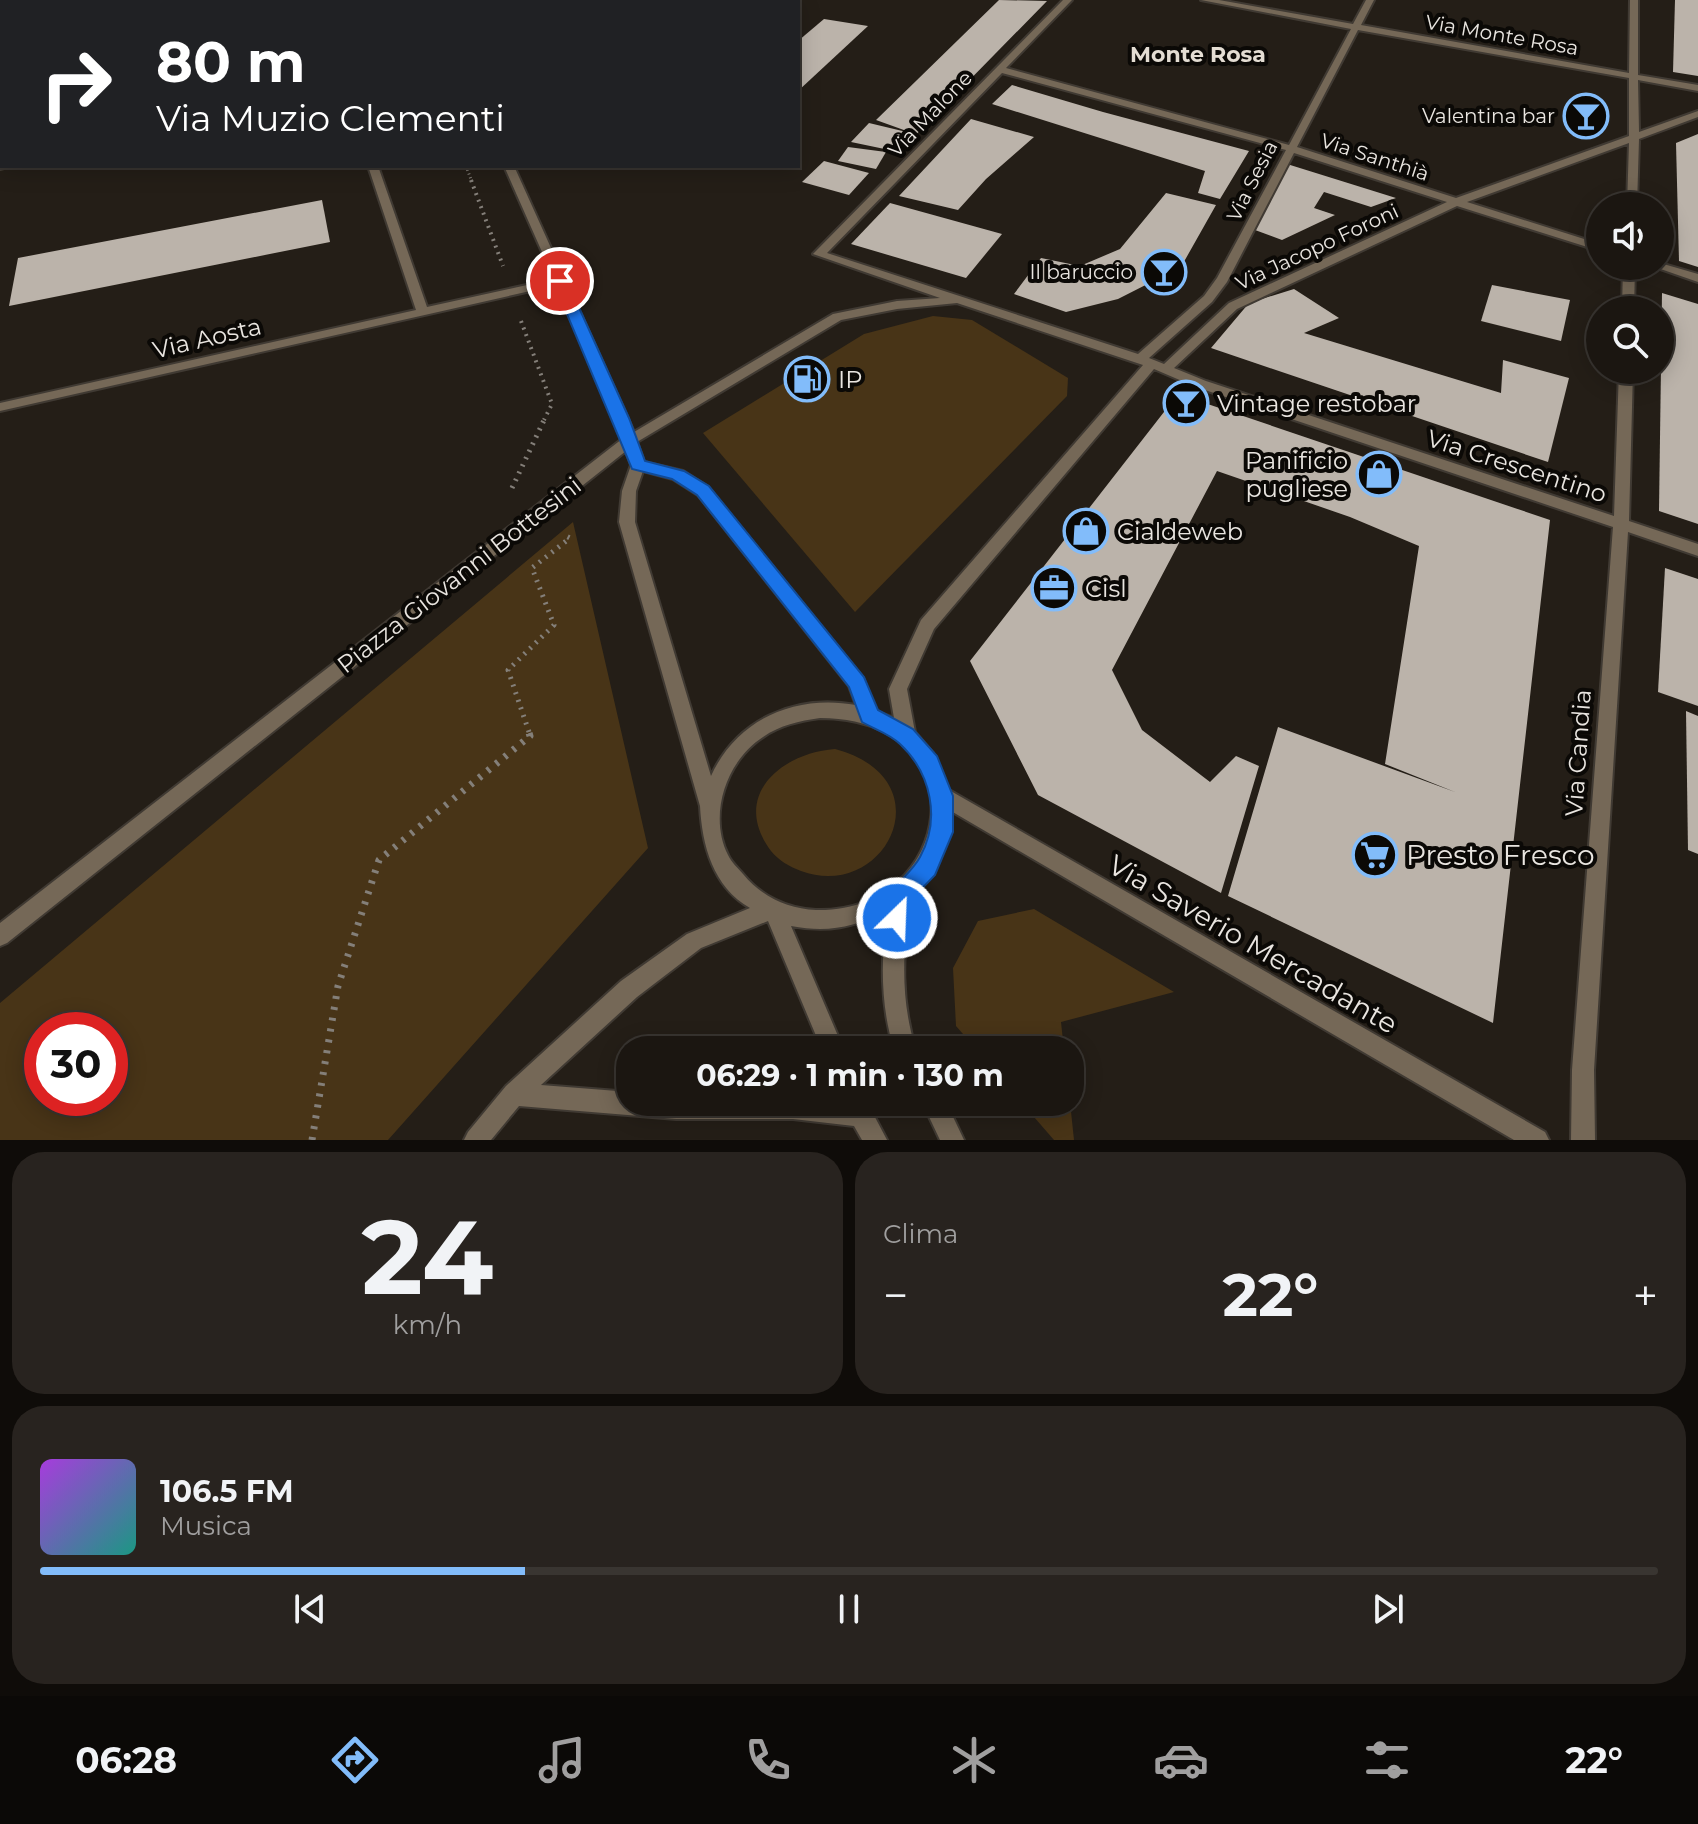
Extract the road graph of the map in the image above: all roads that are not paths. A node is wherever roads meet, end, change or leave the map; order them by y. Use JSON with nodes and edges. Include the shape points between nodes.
{"nodes":[{"id":1,"x":1068,"y":0,"type":"edge"},
{"id":2,"x":1205,"y":0,"type":"edge"},
{"id":3,"x":1370,"y":0,"type":"edge"},
{"id":4,"x":1634,"y":0,"type":"edge"},
{"id":5,"x":1356,"y":26,"type":"junction"},
{"id":6,"x":998,"y":69,"type":"junction"},
{"id":7,"x":1632,"y":77,"type":"junction"},
{"id":8,"x":1698,"y":88,"type":"edge"},
{"id":9,"x":1698,"y":114,"type":"edge"},
{"id":10,"x":1636,"y":135,"type":"junction"},
{"id":11,"x":1289,"y":148,"type":"junction"},
{"id":12,"x":374,"y":168,"type":"edge"},
{"id":13,"x":510,"y":168,"type":"edge"},
{"id":14,"x":1633,"y":192,"type":"edge"},
{"id":15,"x":1456,"y":202,"type":"junction"},
{"id":16,"x":1586,"y":244,"type":"edge"},
{"id":17,"x":819,"y":254,"type":"joint"},
{"id":18,"x":1674,"y":271,"type":"edge"},
{"id":19,"x":1698,"y":278,"type":"edge"},
{"id":20,"x":560,"y":281,"type":"junction"},
{"id":21,"x":962,"y":300,"type":"junction"},
{"id":22,"x":423,"y":313,"type":"junction"},
{"id":23,"x":1153,"y":364,"type":"junction"},
{"id":24,"x":1626,"y":384,"type":"edge"},
{"id":25,"x":0,"y":407,"type":"edge"},
{"id":26,"x":630,"y":440,"type":"junction"},
{"id":27,"x":638,"y":465,"type":"junction"},
{"id":28,"x":1621,"y":524,"type":"junction"},
{"id":29,"x":1698,"y":550,"type":"edge"},
{"id":30,"x":869,"y":716,"type":"junction"},
{"id":31,"x":906,"y":735,"type":"junction"},
{"id":32,"x":942,"y":796,"type":"junction"},
{"id":33,"x":710,"y":806,"type":"junction"},
{"id":34,"x":899,"y":897,"type":"junction"},
{"id":35,"x":773,"y":909,"type":"junction"},
{"id":36,"x":0,"y":936,"type":"edge"},
{"id":37,"x":827,"y":1036,"type":"edge"},
{"id":38,"x":900,"y":1036,"type":"edge"},
{"id":39,"x":514,"y":1094,"type":"junction"},
{"id":40,"x":616,"y":1102,"type":"edge"},
{"id":41,"x":862,"y":1116,"type":"edge"},
{"id":42,"x":941,"y":1116,"type":"edge"},
{"id":43,"x":476,"y":1140,"type":"edge"},
{"id":44,"x":875,"y":1140,"type":"edge"},
{"id":45,"x":952,"y":1140,"type":"edge"},
{"id":46,"x":1537,"y":1140,"type":"edge"},
{"id":47,"x":1583,"y":1140,"type":"edge"}],
"edges":[{"from":1,"to":6,"type":"street","name":"Via Malone"},
{"from":2,"to":5,"type":"street","name":"Via Monte Rosa"},
{"from":3,"to":5,"type":"street","name":"Via Sesia"},
{"from":4,"to":7,"type":"street"},
{"from":5,"to":7,"type":"street","name":"Via Monte Rosa"},
{"from":5,"to":11,"type":"street","name":"Via Sesia"},
{"from":6,"to":11,"type":"street","name":"Via Santhià"},
{"from":6,"to":17,"type":"street","name":"Via Malone"},
{"from":7,"to":8,"type":"street","name":"Via Monte Rosa"},
{"from":7,"to":10,"type":"street"},
{"from":9,"to":10,"type":"street","name":"Via Jacopo Foroni"},
{"from":10,"to":14,"type":"street"},
{"from":10,"to":15,"type":"street","name":"Via Jacopo Foroni"},
{"from":11,"to":15,"type":"street","name":"Via Santhià"},
{"from":11,"to":23,"type":"street","name":"Via Sesia","via":[[1223,279]]},
{"from":12,"to":22,"type":"street"},
{"from":13,"to":20,"type":"street"},
{"from":15,"to":16,"type":"street","name":"Via Santhià"},
{"from":15,"to":23,"type":"street","name":"Via Jacopo Foroni","via":[[1233,306]]},
{"from":17,"to":21,"type":"street","name":"Piazza Giovanni Bottesini"},
{"from":18,"to":19,"type":"street"},
{"from":20,"to":22,"type":"street","name":"Via Aosta"},
{"from":20,"to":26,"type":"street"},
{"from":21,"to":23,"type":"street","name":"Piazza Giovanni Bottesini"},
{"from":21,"to":26,"type":"street","name":"Piazza Giovanni Bottesini","via":[[837,317]]},
{"from":22,"to":25,"type":"street","name":"Via Aosta"},
{"from":23,"to":28,"type":"street","name":"Via Crescentino"},
{"from":23,"to":31,"type":"street","via":[[927,625],[898,689]]},
{"from":24,"to":28,"type":"street","name":"Via Candia"},
{"from":26,"to":27,"type":"street"},
{"from":26,"to":36,"type":"street","name":"Piazza Giovanni Bottesini"},
{"from":27,"to":30,"type":"street","via":[[678,475],[703,491],[857,683]]},
{"from":27,"to":33,"type":"street","via":[[627,522]]},
{"from":28,"to":29,"type":"street","name":"Via Crescentino"},
{"from":28,"to":47,"type":"street","name":"Via Candia","via":[[1583,1070]]},
{"from":30,"to":31,"type":"street"},
{"from":30,"to":33,"type":"street","via":[[836,710],[800,712],[768,725],[739,745],[720,773]]},
{"from":31,"to":32,"type":"street","via":[[929,763]]},
{"from":32,"to":34,"type":"street","via":[[942,832],[927,867]]},
{"from":32,"to":46,"type":"street","name":"Via Saverio Mercadante"},
{"from":33,"to":35,"type":"street","via":[[712,837],[723,866],[744,891]]},
{"from":34,"to":35,"type":"street","via":[[839,920],[805,919]]},
{"from":34,"to":38,"type":"street","via":[[890,968],[892,1013]]},
{"from":35,"to":37,"type":"street"},
{"from":35,"to":39,"type":"street","via":[[694,941],[629,989]]},
{"from":39,"to":40,"type":"street"},
{"from":39,"to":43,"type":"street"},
{"from":41,"to":44,"type":"street"},
{"from":42,"to":45,"type":"street"}]}
